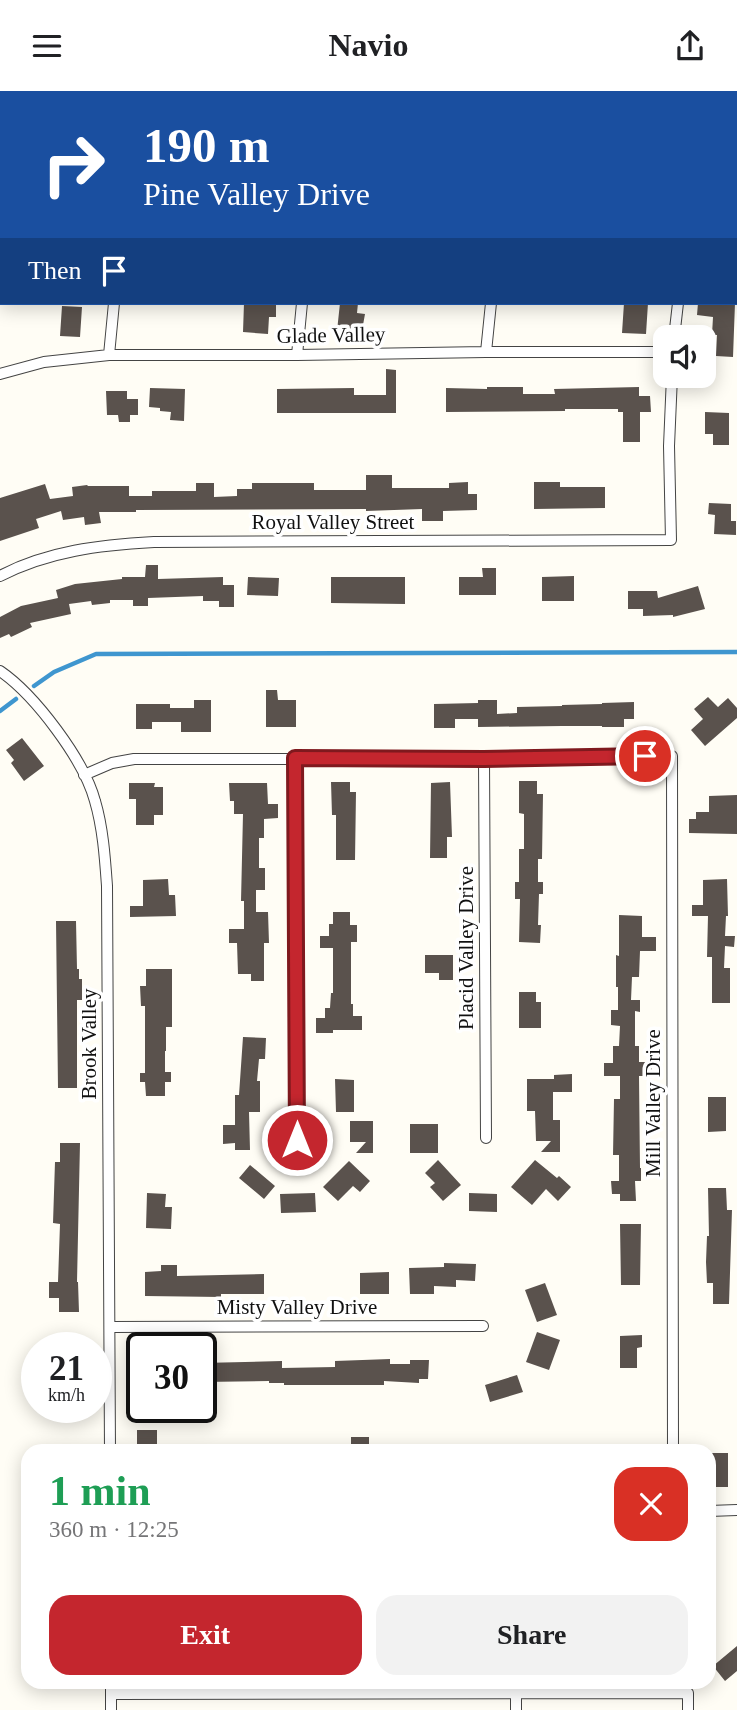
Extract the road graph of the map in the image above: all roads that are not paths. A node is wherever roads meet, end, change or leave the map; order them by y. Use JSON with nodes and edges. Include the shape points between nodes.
{"nodes":[{"id":1,"x":114,"y":305,"type":"edge"},
{"id":2,"x":302,"y":305,"type":"edge"},
{"id":3,"x":491,"y":305,"type":"edge"},
{"id":4,"x":678,"y":305,"type":"edge"},
{"id":5,"x":675,"y":325,"type":"edge"},
{"id":6,"x":486,"y":352,"type":"junction"},
{"id":7,"x":653,"y":352,"type":"edge"},
{"id":8,"x":109,"y":355,"type":"junction"},
{"id":9,"x":297,"y":355,"type":"junction"},
{"id":10,"x":0,"y":374,"type":"edge"},
{"id":11,"x":671,"y":388,"type":"edge"},
{"id":12,"x":0,"y":576,"type":"edge"},
{"id":13,"x":0,"y":671,"type":"edge"},
{"id":14,"x":295,"y":758,"type":"junction"},
{"id":15,"x":484,"y":759,"type":"junction"},
{"id":16,"x":84,"y":775,"type":"junction"},
{"id":17,"x":486,"y":1138,"type":"dead end"},
{"id":18,"x":297,"y":1140,"type":"dead end"},
{"id":19,"x":483,"y":1326,"type":"dead end"},
{"id":20,"x":110,"y":1327,"type":"junction"},
{"id":21,"x":110,"y":1444,"type":"edge"},
{"id":22,"x":673,"y":1444,"type":"edge"},
{"id":23,"x":737,"y":1510,"type":"edge"},
{"id":24,"x":716,"y":1511,"type":"edge"},
{"id":25,"x":111,"y":1689,"type":"edge"},
{"id":26,"x":192,"y":1689,"type":"edge"},
{"id":27,"x":516,"y":1693,"type":"junction"},
{"id":28,"x":111,"y":1710,"type":"edge"},
{"id":29,"x":516,"y":1710,"type":"edge"},
{"id":30,"x":688,"y":1710,"type":"edge"}],
"edges":[{"from":1,"to":8,"type":"street"},
{"from":2,"to":9,"type":"street"},
{"from":3,"to":6,"type":"street"},
{"from":4,"to":5,"type":"street"},
{"from":6,"to":7,"type":"street","name":"Glade Valley"},
{"from":6,"to":9,"type":"street","name":"Glade Valley"},
{"from":8,"to":9,"type":"street","name":"Glade Valley"},
{"from":8,"to":10,"type":"street","name":"Glade Valley","via":[[44,362]]},
{"from":11,"to":12,"type":"street","name":"Royal Valley Street","via":[[671,540],[154,542],[57,554]]},
{"from":13,"to":16,"type":"street","name":"Brook Valley","via":[[41,709]]},
{"from":14,"to":15,"type":"street"},
{"from":14,"to":16,"type":"street","via":[[134,759]]},
{"from":14,"to":18,"type":"street"},
{"from":15,"to":17,"type":"street","name":"Placid Valley Drive"},
{"from":15,"to":22,"type":"street","name":"Mill Valley Drive","via":[[671,756]]},
{"from":16,"to":20,"type":"street","name":"Brook Valley","via":[[95,801],[106,859]]},
{"from":19,"to":20,"type":"street","name":"Misty Valley Drive"},
{"from":20,"to":21,"type":"street","name":"Brook Valley"},
{"from":23,"to":24,"type":"street"},
{"from":25,"to":28,"type":"street"},
{"from":26,"to":27,"type":"street"},
{"from":27,"to":29,"type":"street"},
{"from":27,"to":30,"type":"street","via":[[688,1693]]}]}
